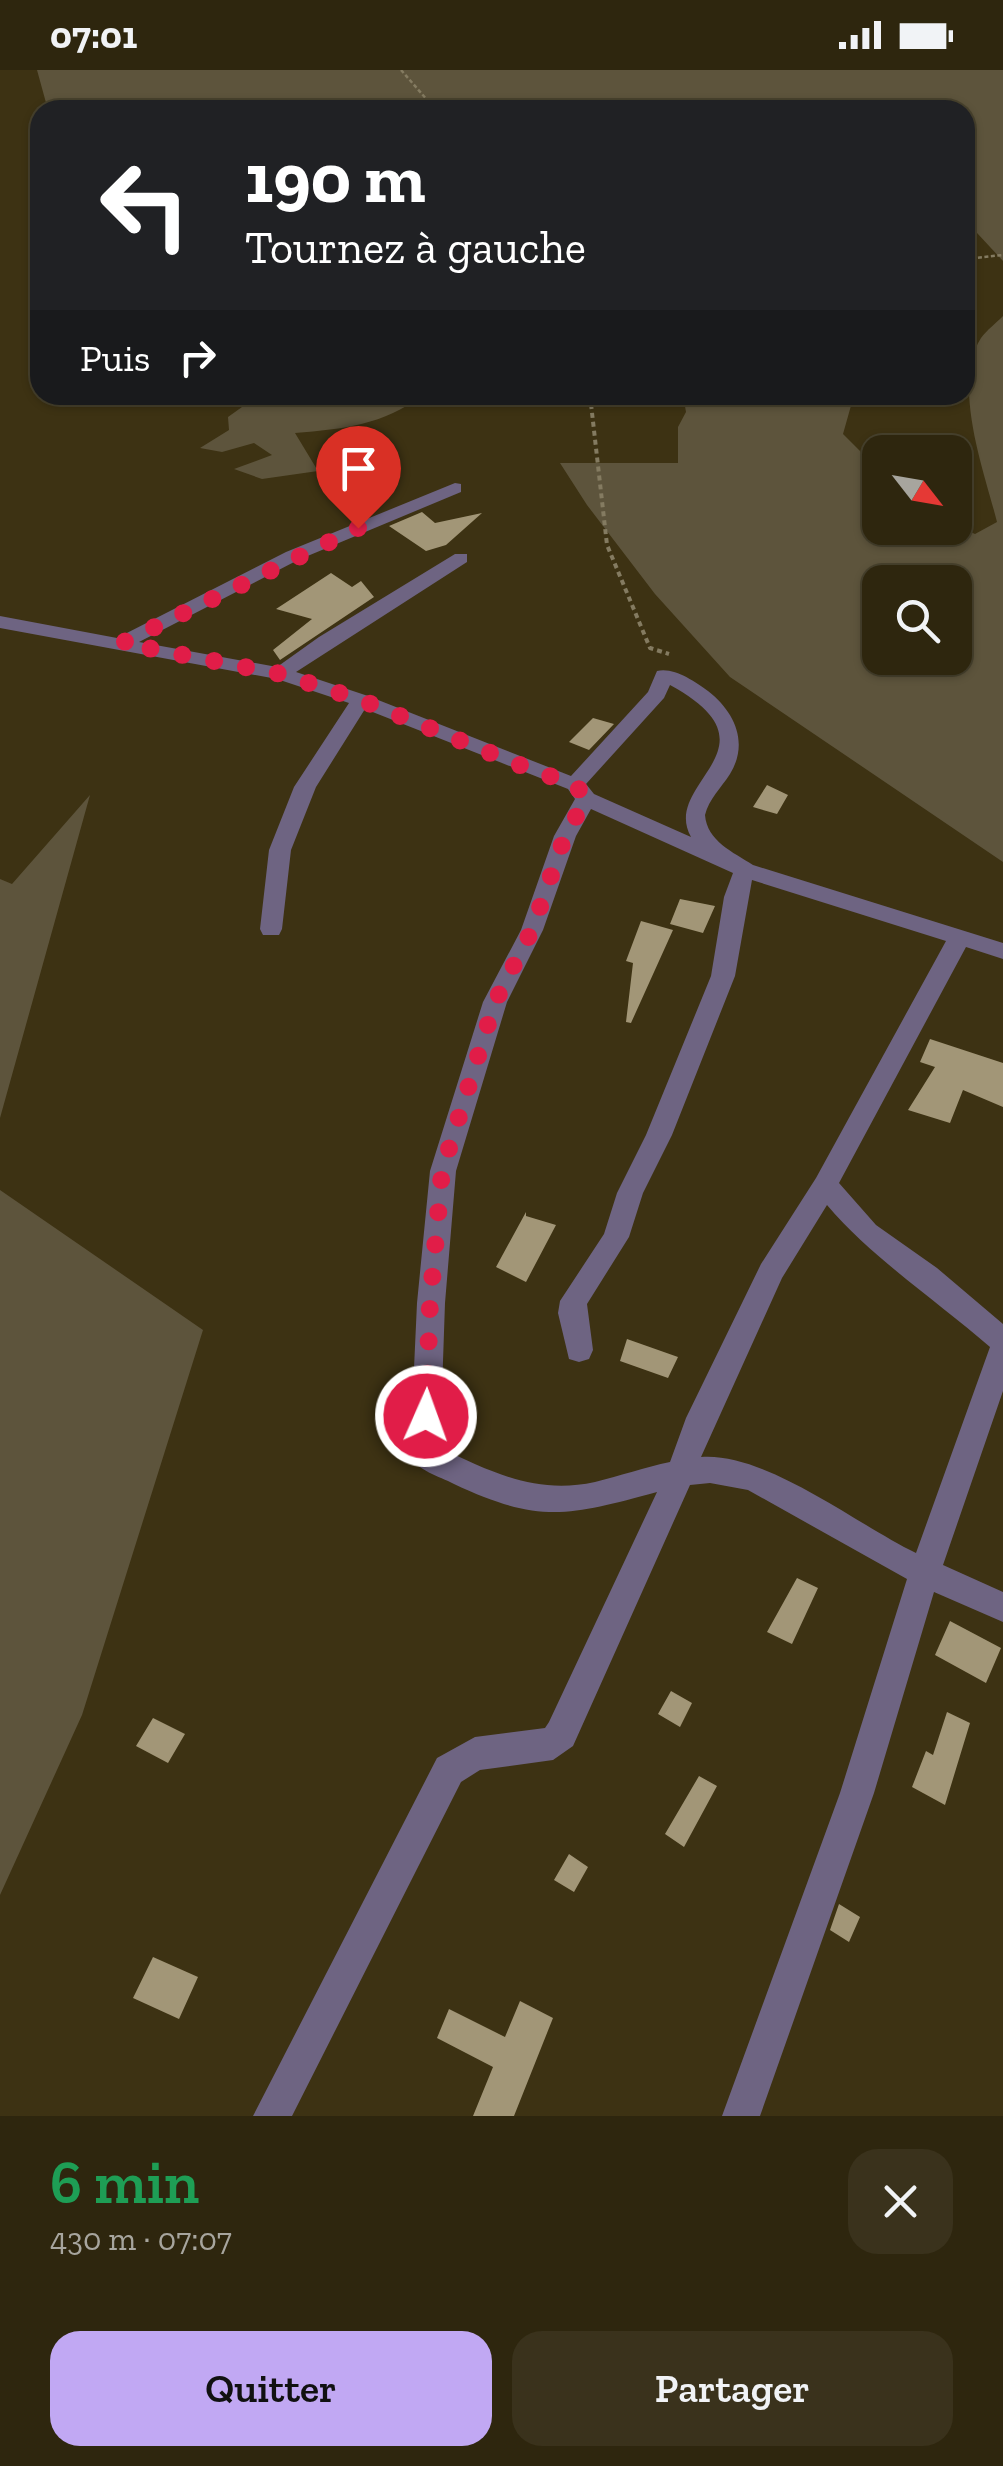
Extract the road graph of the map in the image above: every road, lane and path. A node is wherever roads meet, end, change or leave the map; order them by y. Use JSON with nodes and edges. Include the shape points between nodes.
{"nodes":[{"id":1,"x":401,"y":70,"type":"edge"},
{"id":2,"x":427,"y":100,"type":"edge"},
{"id":3,"x":1003,"y":255,"type":"edge"},
{"id":4,"x":975,"y":259,"type":"edge"},
{"id":5,"x":591,"y":405,"type":"edge"},
{"id":6,"x":455,"y":488,"type":"dead end"},
{"id":7,"x":461,"y":558,"type":"dead end"},
{"id":8,"x":0,"y":622,"type":"edge"},
{"id":9,"x":122,"y":643,"type":"junction"},
{"id":10,"x":281,"y":674,"type":"junction"},
{"id":11,"x":664,"y":675,"type":"junction"},
{"id":12,"x":361,"y":700,"type":"junction"},
{"id":13,"x":580,"y":791,"type":"junction"},
{"id":14,"x":745,"y":870,"type":"junction"},
{"id":15,"x":270,"y":929,"type":"dead end"},
{"id":16,"x":958,"y":940,"type":"junction"},
{"id":17,"x":1003,"y":951,"type":"edge"},
{"id":18,"x":826,"y":1185,"type":"junction"},
{"id":19,"x":1003,"y":1341,"type":"edge"},
{"id":20,"x":579,"y":1350,"type":"dead end"},
{"id":21,"x":1003,"y":1350,"type":"edge"},
{"id":22,"x":680,"y":1474,"type":"junction"},
{"id":23,"x":924,"y":1574,"type":"junction"},
{"id":24,"x":1003,"y":1607,"type":"edge"},
{"id":25,"x":272,"y":2116,"type":"edge"},
{"id":26,"x":741,"y":2116,"type":"edge"}],
"edges":[{"from":1,"to":2,"type":"path"},
{"from":3,"to":4,"type":"path"},
{"from":5,"to":11,"type":"path","via":[[607,545],[650,648],[673,655]]},
{"from":6,"to":9,"type":"street","via":[[292,556]]},
{"from":7,"to":10,"type":"street"},
{"from":8,"to":9,"type":"street"},
{"from":9,"to":10,"type":"street"},
{"from":10,"to":12,"type":"street"},
{"from":11,"to":13,"type":"street","via":[[657,694]]},
{"from":11,"to":14,"type":"street","via":[[704,694],[726,732],[726,764],[694,815],[704,840]]},
{"from":12,"to":13,"type":"street"},
{"from":12,"to":15,"type":"street","via":[[305,787],[289,825]]},
{"from":13,"to":14,"type":"street"},
{"from":13,"to":22,"type":"street","via":[[532,930],[495,1002],[442,1171],[425,1454],[534,1499],[556,1501]]},
{"from":14,"to":16,"type":"street"},
{"from":14,"to":20,"type":"street","via":[[723,976],[616,1238],[574,1301]]},
{"from":16,"to":17,"type":"street"},
{"from":16,"to":18,"type":"street"},
{"from":18,"to":19,"type":"street","via":[[867,1233]]},
{"from":18,"to":22,"type":"street","via":[[771,1272]]},
{"from":21,"to":23,"type":"street"},
{"from":22,"to":23,"type":"street","via":[[715,1469],[766,1482]]},
{"from":22,"to":25,"type":"street","via":[[561,1734],[553,1743],[475,1754],[449,1770]]},
{"from":23,"to":24,"type":"street"},
{"from":23,"to":26,"type":"street","via":[[857,1793]]}]}
